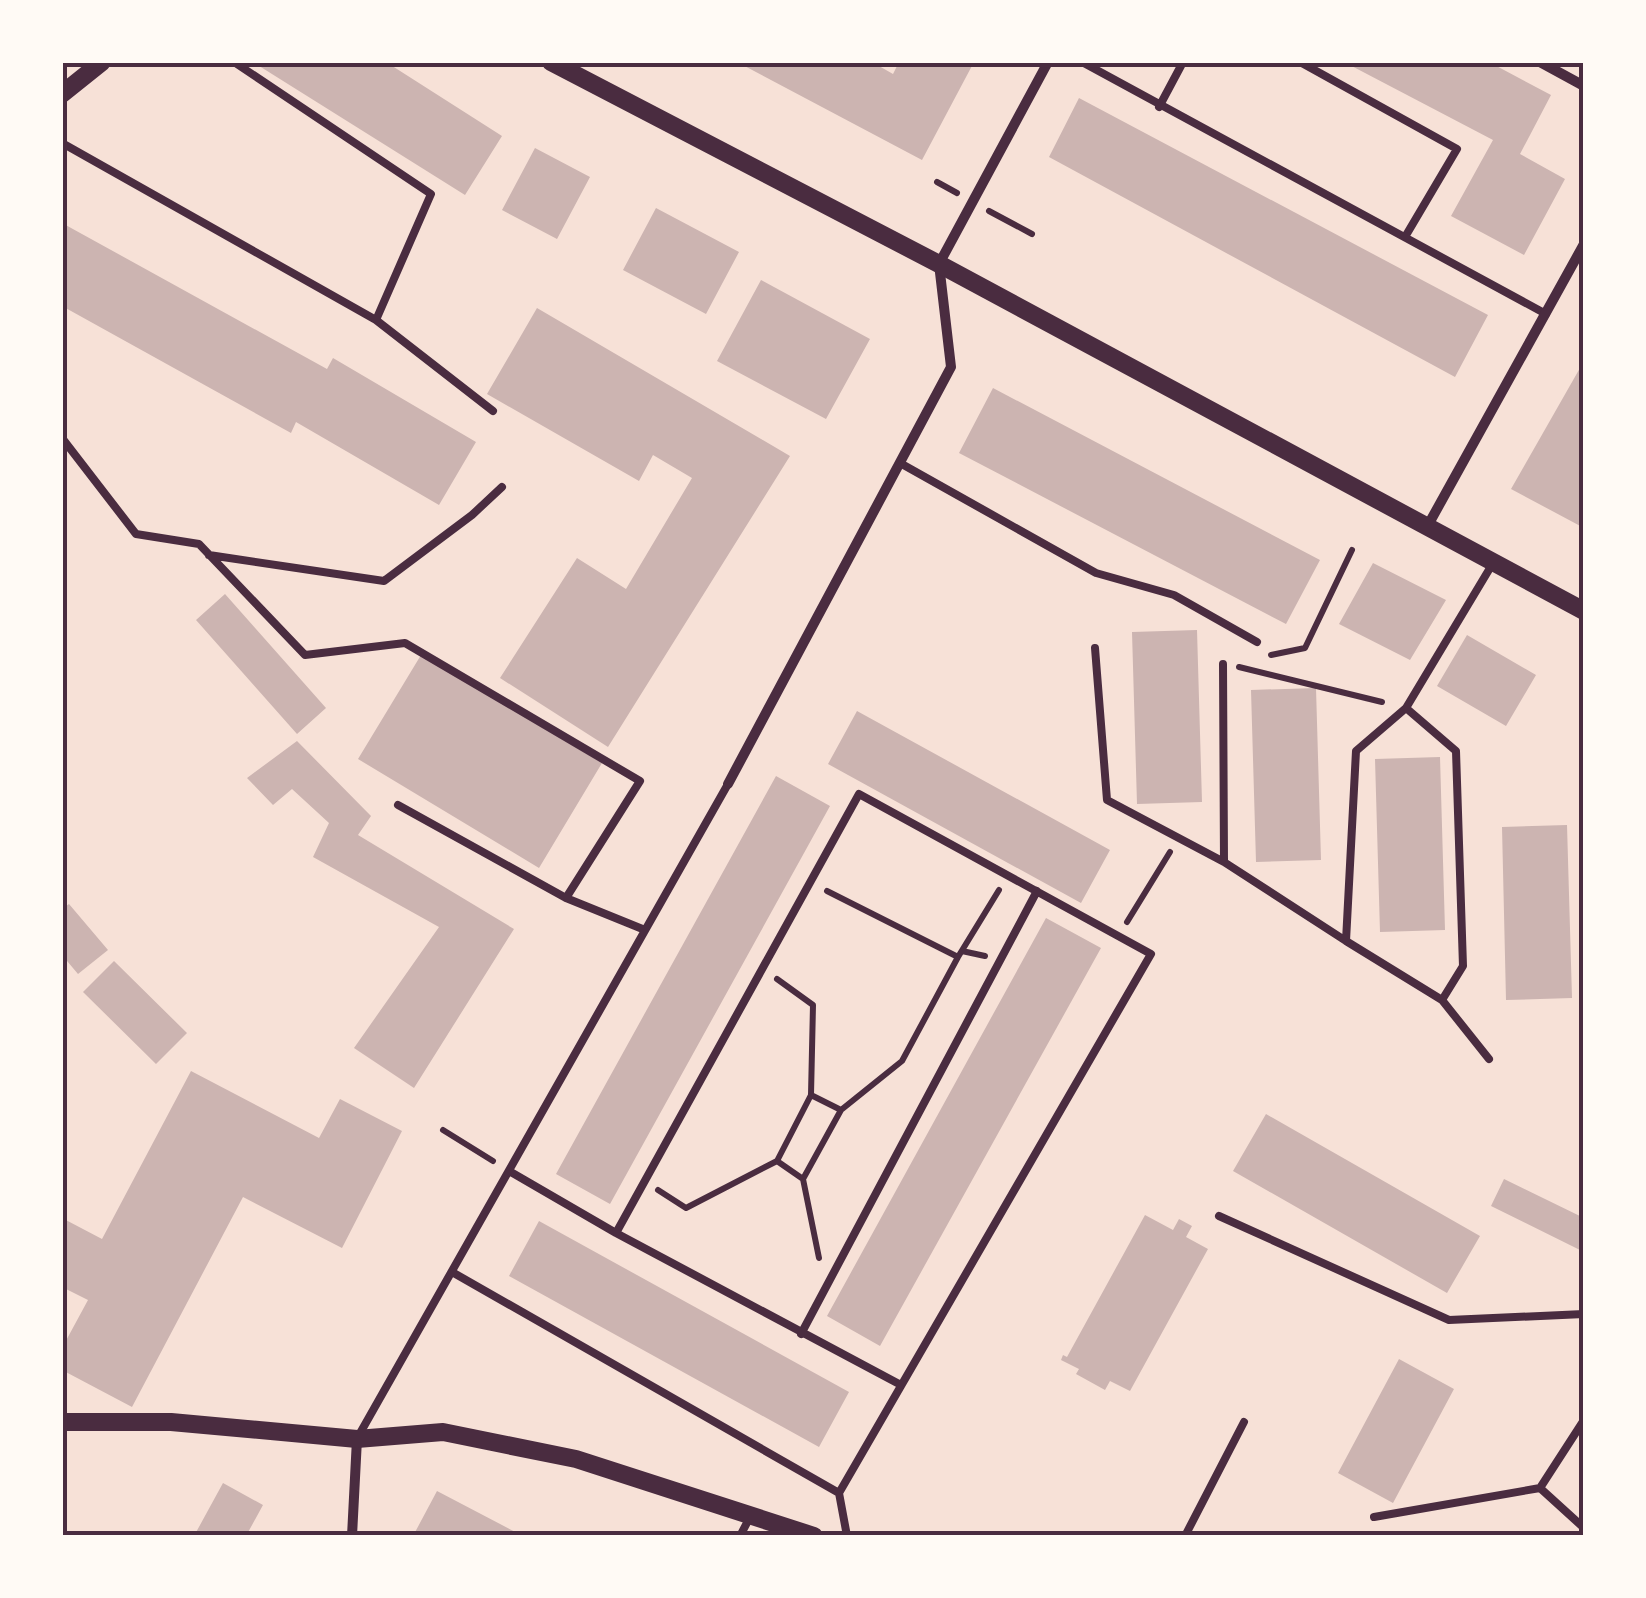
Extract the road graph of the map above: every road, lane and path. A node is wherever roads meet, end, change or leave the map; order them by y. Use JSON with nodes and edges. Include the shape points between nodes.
{"nodes":[{"id":1,"x":102,"y":62,"type":"edge"},
{"id":2,"x":234,"y":62,"type":"edge"},
{"id":3,"x":1048,"y":62,"type":"edge"},
{"id":4,"x":1082,"y":62,"type":"edge"},
{"id":5,"x":1183,"y":62,"type":"edge"},
{"id":6,"x":1300,"y":62,"type":"edge"},
{"id":7,"x":1540,"y":62,"type":"edge"},
{"id":8,"x":559,"y":64,"type":"edge"},
{"id":9,"x":1584,"y":86,"type":"edge"},
{"id":10,"x":62,"y":94,"type":"edge"},
{"id":11,"x":1160,"y":107,"type":"junction"},
{"id":12,"x":62,"y":143,"type":"edge"},
{"id":13,"x":1406,"y":236,"type":"junction"},
{"id":14,"x":1584,"y":244,"type":"edge"},
{"id":15,"x":939,"y":264,"type":"junction"},
{"id":16,"x":1546,"y":314,"type":"junction"},
{"id":17,"x":376,"y":320,"type":"junction"},
{"id":18,"x":493,"y":411,"type":"dead end"},
{"id":19,"x":62,"y":438,"type":"edge"},
{"id":20,"x":900,"y":463,"type":"junction"},
{"id":21,"x":502,"y":487,"type":"dead end"},
{"id":22,"x":1427,"y":527,"type":"junction"},
{"id":23,"x":1352,"y":550,"type":"dead end"},
{"id":24,"x":209,"y":555,"type":"junction"},
{"id":25,"x":1492,"y":562,"type":"junction"},
{"id":26,"x":1584,"y":611,"type":"edge"},
{"id":27,"x":1258,"y":642,"type":"dead end"},
{"id":28,"x":1094,"y":648,"type":"dead end"},
{"id":29,"x":1256,"y":657,"type":"dead end"},
{"id":30,"x":1240,"y":660,"type":"dead end"},
{"id":31,"x":1223,"y":664,"type":"junction"},
{"id":32,"x":1406,"y":708,"type":"junction"},
{"id":33,"x":728,"y":784,"type":"joint"},
{"id":34,"x":398,"y":806,"type":"dead end"},
{"id":35,"x":1178,"y":838,"type":"junction"},
{"id":36,"x":1224,"y":862,"type":"junction"},
{"id":37,"x":1008,"y":876,"type":"junction"},
{"id":38,"x":810,"y":882,"type":"junction"},
{"id":39,"x":1037,"y":892,"type":"junction"},
{"id":40,"x":566,"y":898,"type":"junction"},
{"id":41,"x":646,"y":930,"type":"junction"},
{"id":42,"x":1118,"y":936,"type":"junction"},
{"id":43,"x":1346,"y":941,"type":"junction"},
{"id":44,"x":958,"y":957,"type":"junction"},
{"id":45,"x":763,"y":968,"type":"junction"},
{"id":46,"x":1442,"y":1000,"type":"junction"},
{"id":47,"x":1488,"y":1059,"type":"dead end"},
{"id":48,"x":811,"y":1095,"type":"junction"},
{"id":49,"x":842,"y":1110,"type":"junction"},
{"id":50,"x":442,"y":1130,"type":"dead end"},
{"id":51,"x":777,"y":1161,"type":"junction"},
{"id":52,"x":509,"y":1170,"type":"junction"},
{"id":53,"x":803,"y":1179,"type":"junction"},
{"id":54,"x":644,"y":1182,"type":"junction"},
{"id":55,"x":1219,"y":1216,"type":"dead end"},
{"id":56,"x":616,"y":1233,"type":"junction"},
{"id":57,"x":452,"y":1272,"type":"junction"},
{"id":58,"x":824,"y":1289,"type":"junction"},
{"id":59,"x":1584,"y":1314,"type":"edge"},
{"id":60,"x":801,"y":1334,"type":"junction"},
{"id":61,"x":901,"y":1385,"type":"junction"},
{"id":62,"x":1584,"y":1420,"type":"edge"},
{"id":63,"x":62,"y":1422,"type":"edge"},
{"id":64,"x":1244,"y":1422,"type":"dead end"},
{"id":65,"x":357,"y":1439,"type":"junction"},
{"id":66,"x":1540,"y":1488,"type":"junction"},
{"id":67,"x":839,"y":1493,"type":"junction"},
{"id":68,"x":752,"y":1514,"type":"junction"},
{"id":69,"x":1374,"y":1516,"type":"dead end"},
{"id":70,"x":1584,"y":1528,"type":"edge"},
{"id":71,"x":352,"y":1536,"type":"edge"},
{"id":72,"x":740,"y":1536,"type":"edge"},
{"id":73,"x":814,"y":1536,"type":"edge"},
{"id":74,"x":848,"y":1536,"type":"edge"},
{"id":75,"x":1185,"y":1536,"type":"edge"}],
"edges":[{"from":1,"to":10,"type":"street"},
{"from":2,"to":17,"type":"lane","via":[[431,194]]},
{"from":3,"to":15,"type":"street"},
{"from":4,"to":11,"type":"lane"},
{"from":5,"to":11,"type":"lane"},
{"from":6,"to":13,"type":"lane","via":[[1457,149]]},
{"from":7,"to":9,"type":"street"},
{"from":8,"to":15,"type":"street"},
{"from":11,"to":13,"type":"lane"},
{"from":12,"to":17,"type":"lane"},
{"from":13,"to":16,"type":"lane"},
{"from":14,"to":16,"type":"street"},
{"from":15,"to":20,"type":"street","via":[[951,367]]},
{"from":15,"to":22,"type":"street"},
{"from":16,"to":22,"type":"street"},
{"from":17,"to":18,"type":"lane"},
{"from":19,"to":24,"type":"lane","via":[[136,534],[199,544]]},
{"from":20,"to":27,"type":"lane","via":[[1096,574],[1174,594]]},
{"from":20,"to":33,"type":"street"},
{"from":21,"to":24,"type":"lane","via":[[384,581]]},
{"from":22,"to":25,"type":"street"},
{"from":23,"to":29,"type":"path","via":[[1305,648]]},
{"from":24,"to":40,"type":"lane","via":[[305,655],[405,644],[640,781]]},
{"from":25,"to":26,"type":"street"},
{"from":25,"to":32,"type":"lane"},
{"from":28,"to":35,"type":"lane","via":[[1106,800]]},
{"from":30,"to":31,"type":"path"},
{"from":31,"to":32,"type":"path"},
{"from":31,"to":36,"type":"lane"},
{"from":32,"to":43,"type":"lane","via":[[1356,751]]},
{"from":32,"to":46,"type":"lane","via":[[1456,751],[1462,966]]},
{"from":33,"to":41,"type":"lane"},
{"from":34,"to":40,"type":"lane"},
{"from":35,"to":36,"type":"lane"},
{"from":35,"to":42,"type":"path"},
{"from":36,"to":43,"type":"lane"},
{"from":37,"to":38,"type":"lane","via":[[859,794]]},
{"from":37,"to":39,"type":"lane"},
{"from":37,"to":44,"type":"path"},
{"from":38,"to":44,"type":"path"},
{"from":38,"to":45,"type":"lane"},
{"from":39,"to":42,"type":"lane"},
{"from":39,"to":58,"type":"lane"},
{"from":40,"to":41,"type":"lane"},
{"from":41,"to":52,"type":"lane"},
{"from":42,"to":61,"type":"lane","via":[[1151,954]]},
{"from":43,"to":46,"type":"lane"},
{"from":44,"to":49,"type":"path","via":[[902,1061]]},
{"from":45,"to":48,"type":"path","via":[[813,1006]]},
{"from":45,"to":54,"type":"lane"},
{"from":46,"to":47,"type":"lane"},
{"from":48,"to":49,"type":"path"},
{"from":48,"to":51,"type":"path"},
{"from":49,"to":53,"type":"path"},
{"from":50,"to":52,"type":"path"},
{"from":51,"to":53,"type":"path"},
{"from":51,"to":54,"type":"path","via":[[686,1208]]},
{"from":52,"to":56,"type":"lane"},
{"from":52,"to":57,"type":"lane"},
{"from":53,"to":58,"type":"path"},
{"from":54,"to":56,"type":"lane"},
{"from":55,"to":59,"type":"lane","via":[[1449,1320]]},
{"from":56,"to":60,"type":"lane"},
{"from":57,"to":65,"type":"lane"},
{"from":57,"to":67,"type":"lane"},
{"from":58,"to":60,"type":"lane"},
{"from":60,"to":61,"type":"lane"},
{"from":61,"to":67,"type":"lane"},
{"from":62,"to":66,"type":"lane"},
{"from":63,"to":65,"type":"street","via":[[171,1422]]},
{"from":64,"to":75,"type":"lane"},
{"from":65,"to":68,"type":"street","via":[[443,1432],[576,1458]]},
{"from":65,"to":71,"type":"street"},
{"from":66,"to":69,"type":"lane"},
{"from":66,"to":70,"type":"lane"},
{"from":67,"to":74,"type":"lane"},
{"from":68,"to":72,"type":"lane"},
{"from":68,"to":73,"type":"street"}]}
